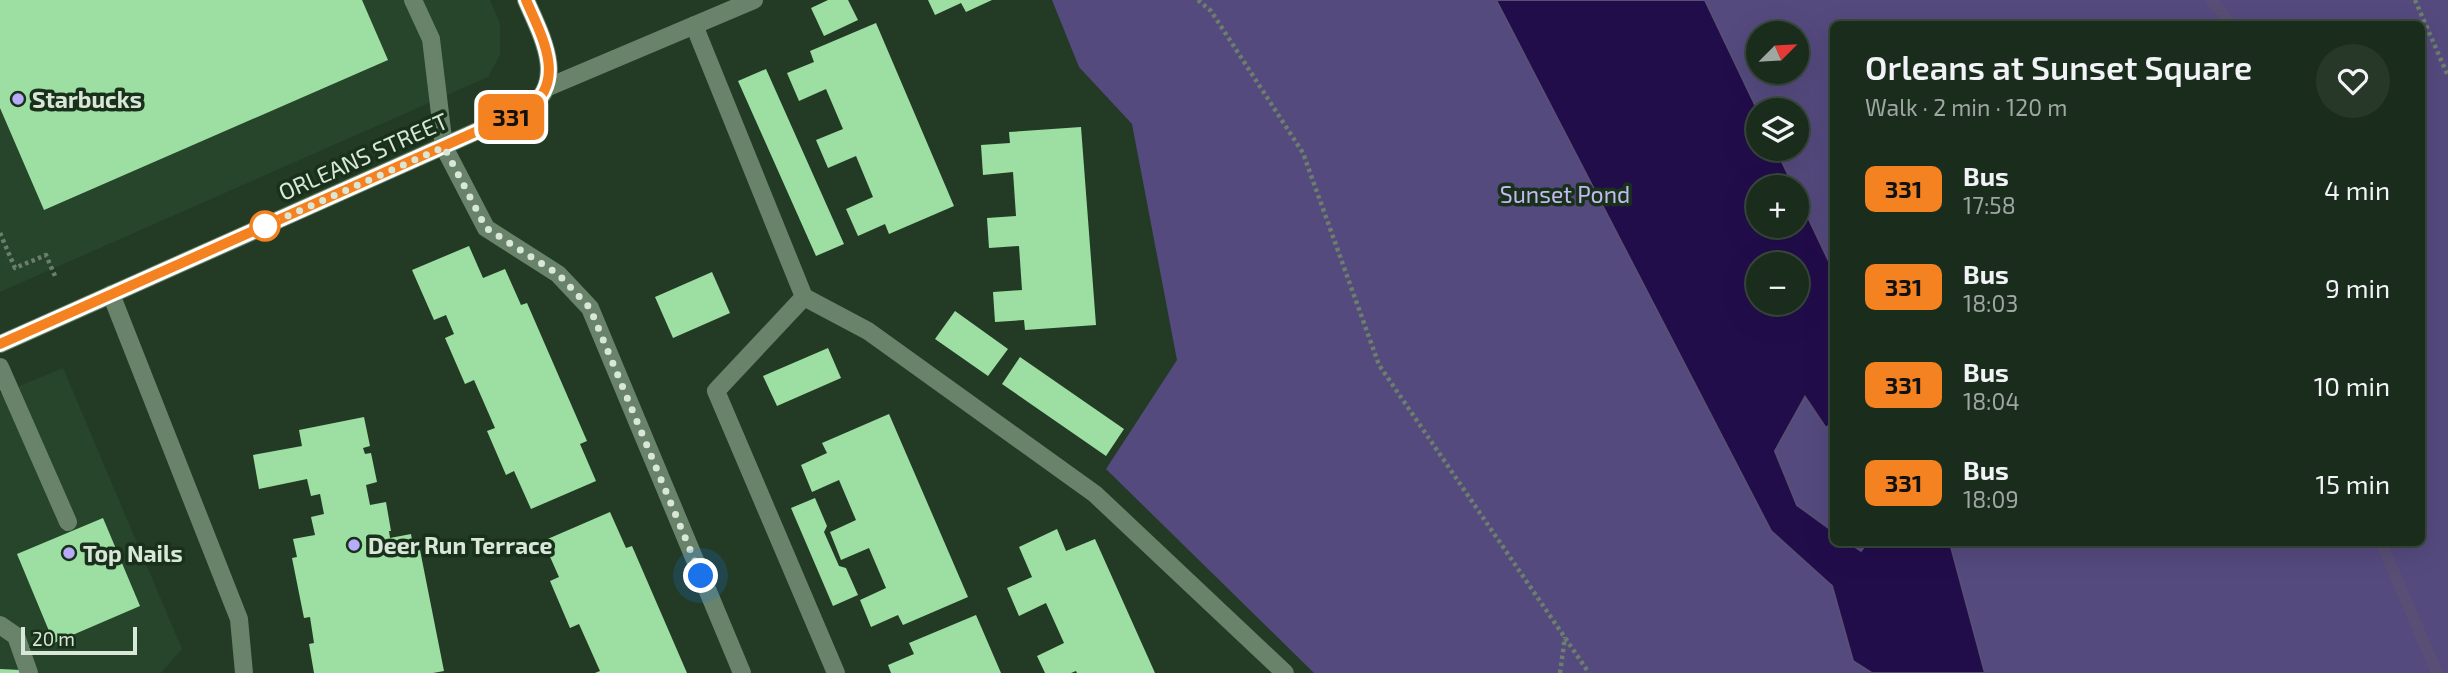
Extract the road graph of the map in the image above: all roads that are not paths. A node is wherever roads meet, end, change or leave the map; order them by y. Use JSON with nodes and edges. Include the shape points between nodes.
{"nodes":[{"id":1,"x":413,"y":0,"type":"edge"},
{"id":2,"x":526,"y":0,"type":"edge"},
{"id":3,"x":754,"y":0,"type":"edge"},
{"id":4,"x":694,"y":25,"type":"junction"},
{"id":5,"x":546,"y":88,"type":"junction"},
{"id":6,"x":444,"y":147,"type":"junction"},
{"id":7,"x":111,"y":295,"type":"junction"},
{"id":8,"x":804,"y":297,"type":"junction"},
{"id":9,"x":1,"y":341,"type":"edge"},
{"id":10,"x":0,"y":367,"type":"edge"},
{"id":11,"x":68,"y":522,"type":"dead end"},
{"id":12,"x":0,"y":625,"type":"edge"},
{"id":13,"x":29,"y":673,"type":"edge"},
{"id":14,"x":244,"y":673,"type":"edge"},
{"id":15,"x":742,"y":673,"type":"edge"},
{"id":16,"x":836,"y":673,"type":"edge"},
{"id":17,"x":1285,"y":673,"type":"edge"}],
"edges":[{"from":1,"to":6,"type":"main road","via":[[431,39]]},
{"from":2,"to":5,"type":"main road","via":[[548,51]]},
{"from":3,"to":4,"type":"main road"},
{"from":4,"to":5,"type":"main road"},
{"from":4,"to":8,"type":"main road"},
{"from":5,"to":6,"type":"main road","name":"ORLEANS STREET","via":[[529,108]]},
{"from":6,"to":7,"type":"main road","name":"ORLEANS STREET"},
{"from":6,"to":15,"type":"main road","via":[[486,228],[558,274],[590,308]]},
{"from":7,"to":9,"type":"main road","name":"ORLEANS STREET"},
{"from":7,"to":14,"type":"main road","via":[[239,619]]},
{"from":8,"to":16,"type":"main road","via":[[716,391]]},
{"from":8,"to":17,"type":"main road","via":[[868,331],[1095,494]]},
{"from":10,"to":11,"type":"main road"},
{"from":12,"to":13,"type":"main road","via":[[16,636]]}]}
